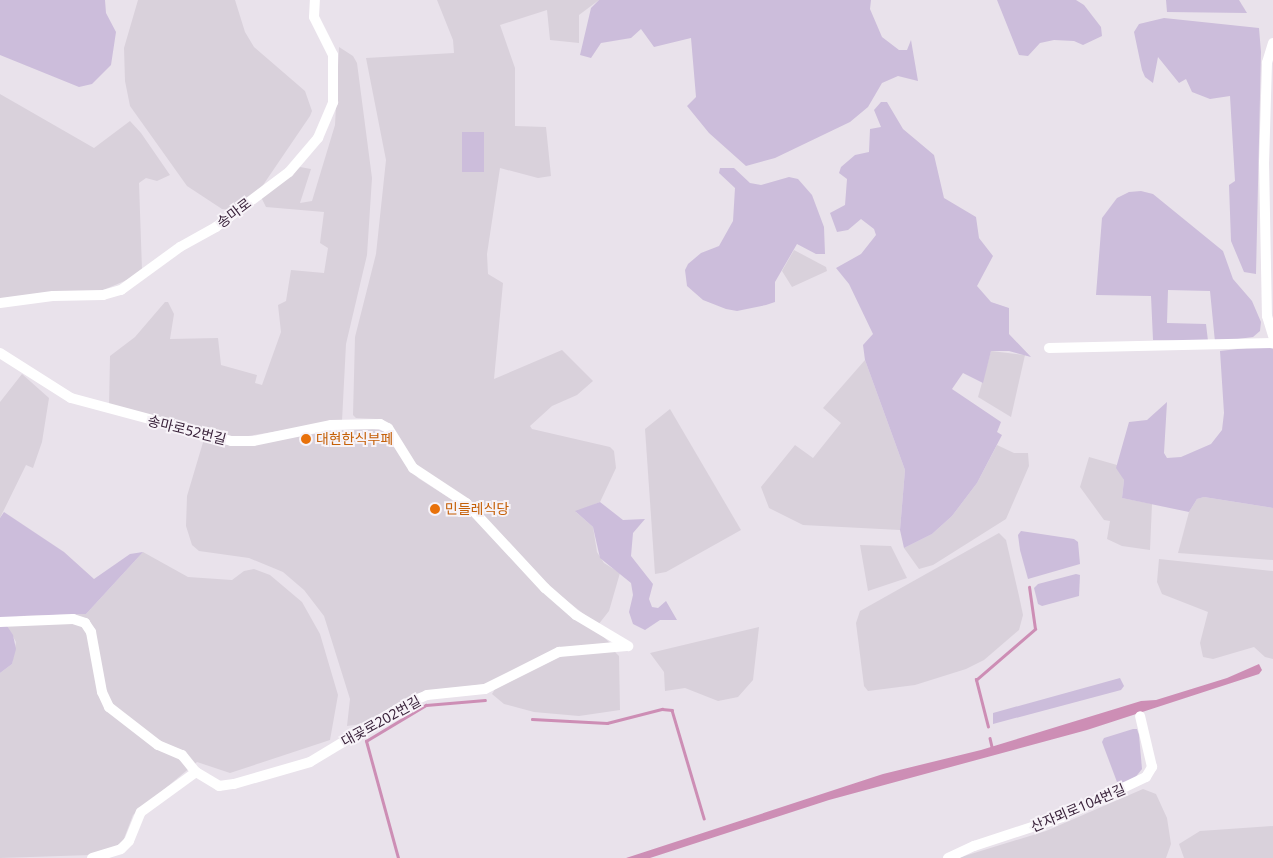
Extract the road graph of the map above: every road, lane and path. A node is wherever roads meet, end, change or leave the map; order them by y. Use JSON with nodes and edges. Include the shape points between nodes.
{"nodes":[{"id":1,"x":315,"y":0,"type":"edge"},
{"id":2,"x":1273,"y":43,"type":"edge"},
{"id":3,"x":0,"y":304,"type":"edge"},
{"id":4,"x":1273,"y":336,"type":"edge"},
{"id":5,"x":1273,"y":344,"type":"edge"},
{"id":6,"x":1049,"y":348,"type":"dead end"},
{"id":7,"x":0,"y":353,"type":"edge"},
{"id":8,"x":0,"y":622,"type":"edge"},
{"id":9,"x":628,"y":646,"type":"joint"},
{"id":10,"x":1140,"y":716,"type":"dead end"},
{"id":11,"x":196,"y":772,"type":"junction"},
{"id":12,"x":92,"y":858,"type":"edge"},
{"id":13,"x":948,"y":858,"type":"edge"}],
"edges":[{"from":1,"to":3,"type":"street","name":"송마로","via":[[314,17],[333,55],[333,102],[318,138],[289,172],[216,227],[180,247],[121,290],[103,296],[54,296]]},
{"from":2,"to":4,"type":"street","via":[[1267,63],[1264,162],[1268,316]]},
{"from":5,"to":6,"type":"street"},
{"from":7,"to":9,"type":"street","name":"송마로52번길","via":[[71,398],[231,441],[253,441],[331,425],[380,424],[388,428],[413,468],[466,504],[544,588],[576,615]]},
{"from":8,"to":11,"type":"street","name":"대곶로202번길","via":[[80,620],[90,627],[104,700],[109,707],[158,745],[182,755]]},
{"from":9,"to":11,"type":"street","name":"대곶로202번길","via":[[559,652],[485,690],[427,695],[406,704],[310,762],[219,786]]},
{"from":10,"to":13,"type":"street","name":"산자뫼로104번길","via":[[1152,767],[1146,777],[1062,818],[974,846]]},
{"from":11,"to":12,"type":"street","via":[[142,812],[129,842],[121,849]]}]}
